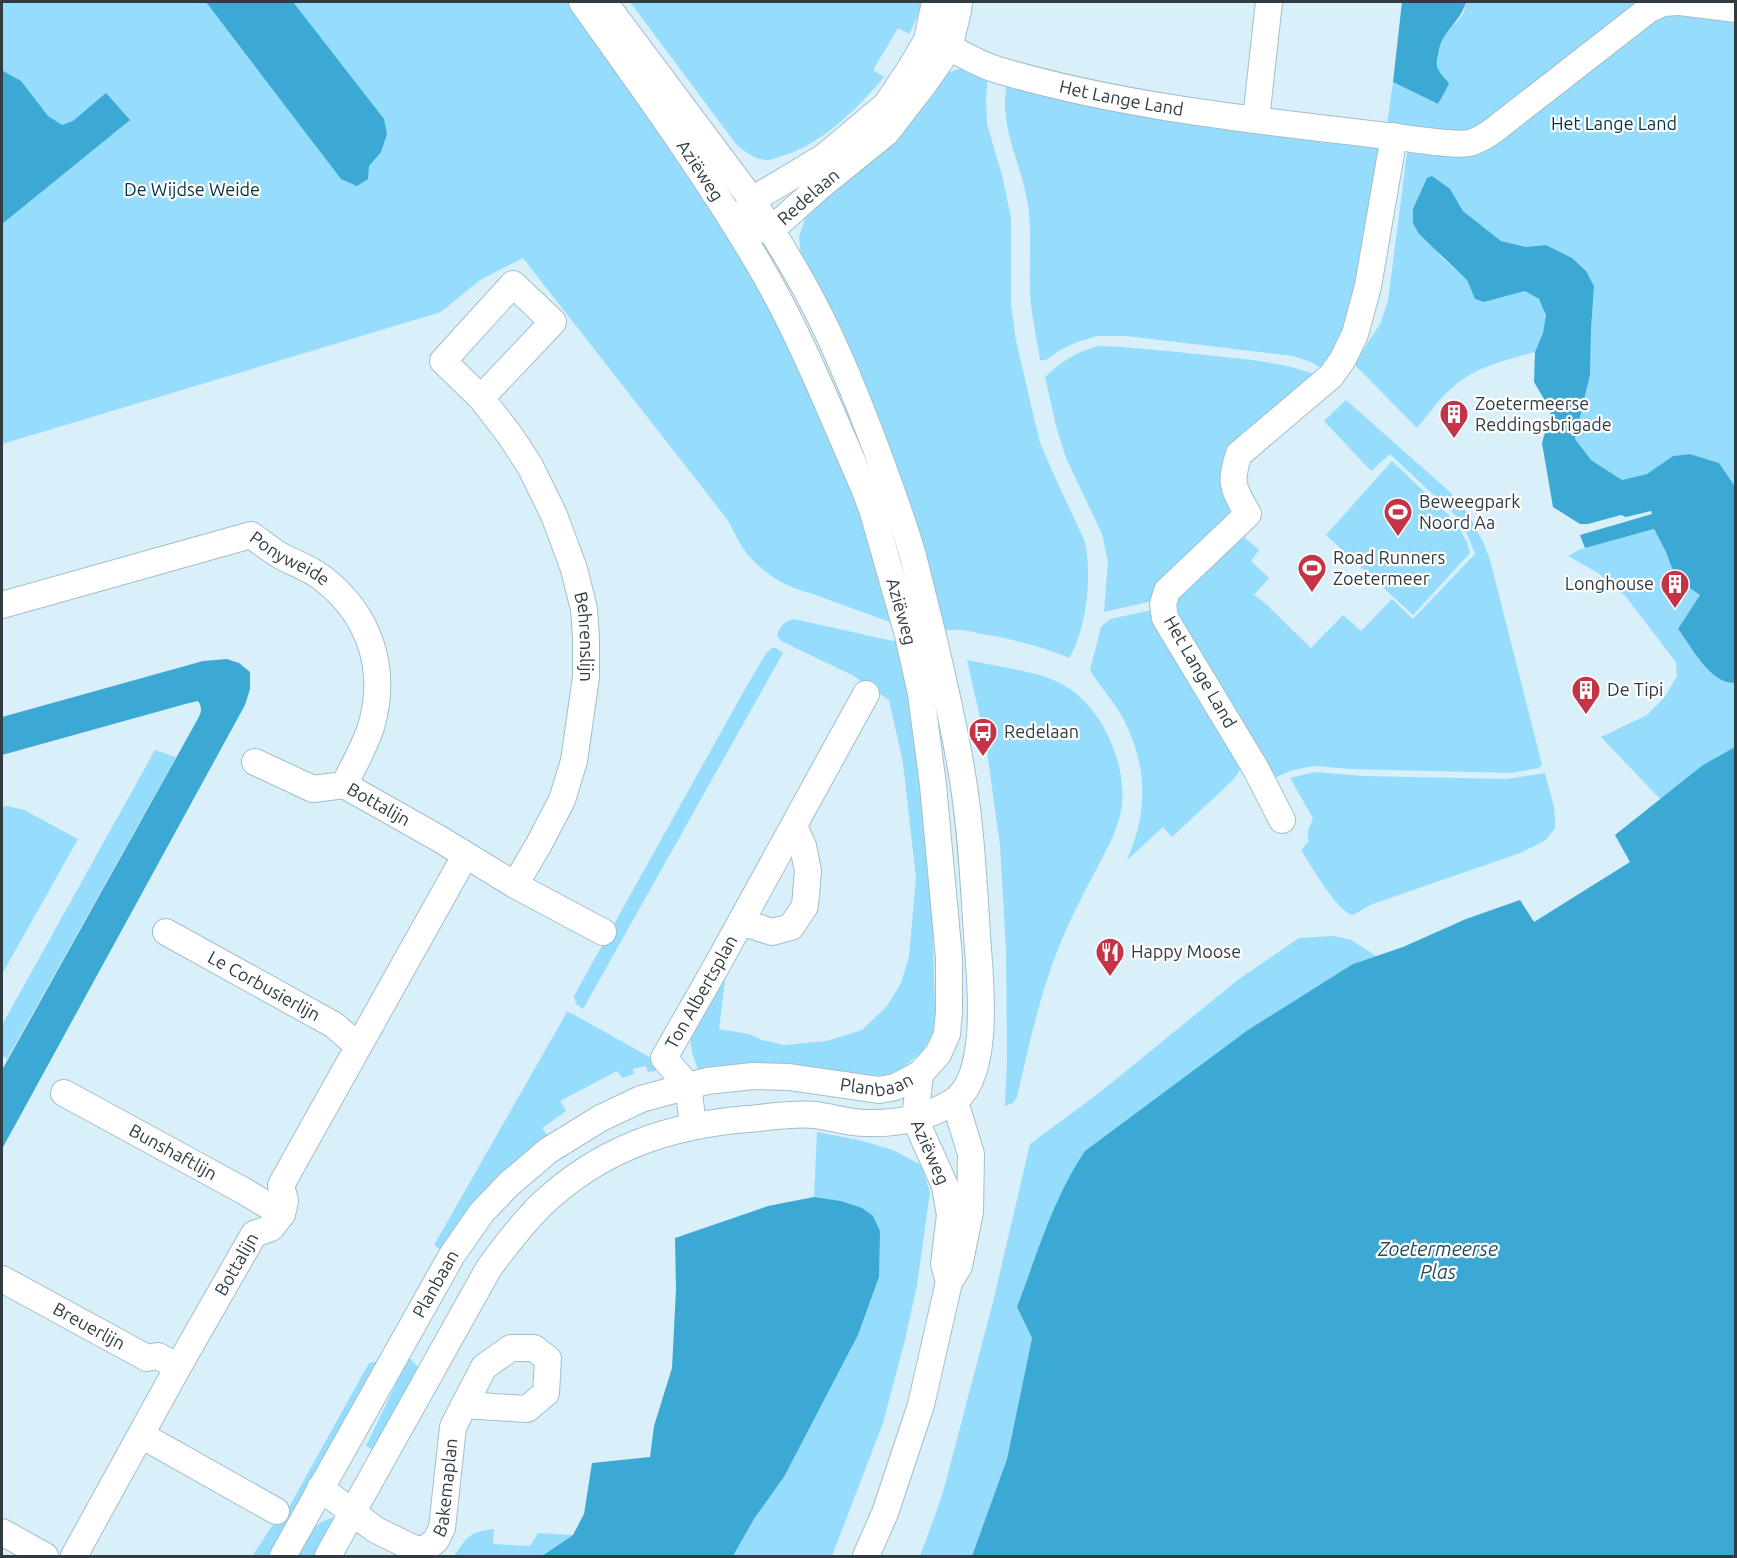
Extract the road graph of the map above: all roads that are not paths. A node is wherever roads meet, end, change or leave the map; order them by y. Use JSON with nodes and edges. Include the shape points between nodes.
{"nodes":[{"id":1,"x":582,"y":2,"type":"edge"},
{"id":2,"x":604,"y":2,"type":"edge"},
{"id":3,"x":935,"y":2,"type":"edge"},
{"id":4,"x":959,"y":2,"type":"edge"},
{"id":5,"x":1269,"y":2,"type":"edge"},
{"id":6,"x":1679,"y":2,"type":"edge"},
{"id":7,"x":1736,"y":9,"type":"edge"},
{"id":8,"x":938,"y":44,"type":"junction"},
{"id":9,"x":1256,"y":119,"type":"junction"},
{"id":10,"x":1394,"y":136,"type":"junction"},
{"id":11,"x":752,"y":200,"type":"junction"},
{"id":12,"x":737,"y":228,"type":"junction"},
{"id":13,"x":771,"y":230,"type":"junction"},
{"id":14,"x":481,"y":398,"type":"dead end"},
{"id":15,"x":2,"y":605,"type":"edge"},
{"id":16,"x":866,"y":694,"type":"dead end"},
{"id":17,"x":255,"y":762,"type":"dead end"},
{"id":18,"x":344,"y":785,"type":"junction"},
{"id":19,"x":1282,"y":820,"type":"dead end"},
{"id":20,"x":794,"y":826,"type":"junction"},
{"id":21,"x":465,"y":856,"type":"junction"},
{"id":22,"x":515,"y":885,"type":"junction"},
{"id":23,"x":741,"y":922,"type":"junction"},
{"id":24,"x":166,"y":932,"type":"dead end"},
{"id":25,"x":603,"y":932,"type":"dead end"},
{"id":26,"x":358,"y":1046,"type":"junction"},
{"id":27,"x":920,"y":1074,"type":"junction"},
{"id":28,"x":688,"y":1086,"type":"junction"},
{"id":29,"x":64,"y":1092,"type":"dead end"},
{"id":30,"x":955,"y":1102,"type":"junction"},
{"id":31,"x":915,"y":1119,"type":"junction"},
{"id":32,"x":693,"y":1125,"type":"junction"},
{"id":33,"x":282,"y":1214,"type":"junction"},
{"id":34,"x":2,"y":1279,"type":"edge"},
{"id":35,"x":949,"y":1282,"type":"junction"},
{"id":36,"x":178,"y":1367,"type":"junction"},
{"id":37,"x":464,"y":1406,"type":"dead end"},
{"id":38,"x":141,"y":1435,"type":"junction"},
{"id":39,"x":320,"y":1488,"type":"junction"},
{"id":40,"x":276,"y":1511,"type":"dead end"},
{"id":41,"x":353,"y":1513,"type":"junction"},
{"id":42,"x":2,"y":1532,"type":"edge"},
{"id":43,"x":45,"y":1557,"type":"edge"},
{"id":44,"x":74,"y":1557,"type":"edge"},
{"id":45,"x":283,"y":1557,"type":"edge"},
{"id":46,"x":328,"y":1557,"type":"edge"},
{"id":47,"x":866,"y":1557,"type":"edge"}],
"edges":[{"from":1,"to":12,"type":"street","name":"Aziëweg"},
{"from":2,"to":11,"type":"street","name":"Aziëweg"},
{"from":3,"to":8,"type":"street","name":"Redelaan"},
{"from":4,"to":8,"type":"street","name":"Redelaan"},
{"from":5,"to":9,"type":"street"},
{"from":6,"to":7,"type":"street","name":"Het Lange Land"},
{"from":6,"to":10,"type":"street","name":"Het Lange Land","via":[[1663,3],[1648,10],[1473,144]]},
{"from":8,"to":9,"type":"street","name":"Het Lange Land","via":[[996,70],[1053,85],[1115,99]]},
{"from":8,"to":11,"type":"street","name":"Redelaan","via":[[910,69],[886,105],[824,157]]},
{"from":8,"to":13,"type":"street","name":"Redelaan","via":[[924,84],[886,133]]},
{"from":9,"to":10,"type":"street","name":"Het Lange Land"},
{"from":10,"to":19,"type":"street","name":"Het Lange Land","via":[[1368,286],[1355,334],[1343,359],[1331,376],[1239,454],[1234,489],[1248,514],[1167,591],[1163,604],[1165,618],[1256,769]]},
{"from":11,"to":12,"type":"street","name":"Redelaan"},
{"from":11,"to":13,"type":"street","name":"Aziëweg"},
{"from":12,"to":13,"type":"street","name":"Redelaan"},
{"from":12,"to":27,"type":"street","name":"Aziëweg","via":[[797,338],[864,488],[909,635],[934,796],[949,958],[947,1034],[938,1054]]},
{"from":13,"to":30,"type":"street","name":"Aziëweg","via":[[809,296],[864,416],[912,553],[946,688],[964,784],[980,976],[978,1059],[970,1083]]},
{"from":14,"to":22,"type":"street","name":"Behrenslijn","via":[[530,466],[554,515],[574,569],[586,637],[586,677],[574,761],[562,800]]},
{"from":15,"to":18,"type":"street","name":"Ponyweide","via":[[251,535],[333,587],[361,620],[370,640],[378,686],[376,707],[361,752]]},
{"from":16,"to":20,"type":"street","name":"Ton Albertsplan"},
{"from":17,"to":18,"type":"street","name":"Bottalijn","via":[[314,789]]},
{"from":18,"to":21,"type":"street","name":"Bottalijn"},
{"from":20,"to":23,"type":"street","name":"Ton Albertsplan"},
{"from":20,"to":23,"type":"street","name":"Ton Albertsplan","via":[[808,871],[805,906],[791,927],[772,932]]},
{"from":21,"to":22,"type":"street","name":"Bottalijn"},
{"from":21,"to":26,"type":"street"},
{"from":22,"to":25,"type":"street","name":"Bottalijn"},
{"from":23,"to":28,"type":"street","name":"Ton Albertsplan","via":[[664,1058]]},
{"from":24,"to":26,"type":"street","name":"Le Corbusierlijn","via":[[334,1025]]},
{"from":26,"to":33,"type":"street","via":[[281,1185],[285,1201]]},
{"from":27,"to":28,"type":"street","name":"Planbaan","via":[[896,1088],[879,1090],[753,1076]]},
{"from":27,"to":30,"type":"street","name":"Planbaan"},
{"from":27,"to":31,"type":"street","name":"Aziëweg"},
{"from":28,"to":32,"type":"street"},
{"from":28,"to":39,"type":"street","name":"Planbaan","via":[[641,1099],[601,1118],[549,1150],[482,1212],[452,1255]]},
{"from":29,"to":33,"type":"street","name":"Bunshaftlijn"},
{"from":30,"to":31,"type":"street","name":"Planbaan"},
{"from":30,"to":35,"type":"street","name":"Aziëweg","via":[[971,1154],[970,1212],[959,1266]]},
{"from":31,"to":32,"type":"street","name":"Planbaan","via":[[866,1123],[812,1115]]},
{"from":31,"to":35,"type":"street","name":"Aziëweg","via":[[945,1186],[950,1215],[944,1264]]},
{"from":32,"to":41,"type":"street","name":"Planbaan","via":[[616,1152],[580,1174],[542,1205],[512,1238],[489,1268]]},
{"from":33,"to":36,"type":"street","name":"Bottalijn","via":[[271,1228],[254,1234]]},
{"from":34,"to":36,"type":"street","name":"Breuerlijn","via":[[147,1358],[158,1356]]},
{"from":35,"to":47,"type":"street","name":"Aziëweg","via":[[921,1405]]},
{"from":36,"to":38,"type":"street","name":"Bottalijn"},
{"from":37,"to":41,"type":"street","name":"Bakemaplan","via":[[453,1427],[442,1528],[428,1548],[417,1550],[376,1530]]},
{"from":38,"to":40,"type":"street"},
{"from":38,"to":44,"type":"street","name":"Bottalijn"},
{"from":39,"to":41,"type":"street","name":"Bakemaplan"},
{"from":39,"to":45,"type":"street","name":"Planbaan"},
{"from":41,"to":46,"type":"street","name":"Planbaan"},
{"from":42,"to":43,"type":"street"}]}
